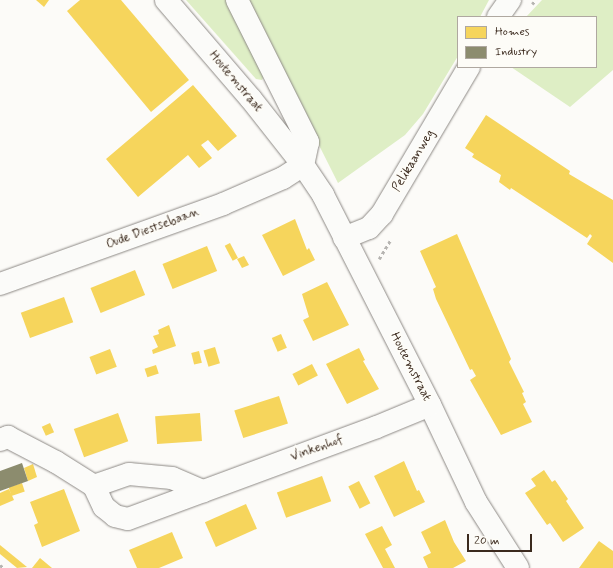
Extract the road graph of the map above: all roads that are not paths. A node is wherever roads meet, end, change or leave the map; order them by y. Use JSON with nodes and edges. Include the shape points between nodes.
{"nodes":[{"id":1,"x":166,"y":0,"type":"edge"},
{"id":2,"x":237,"y":0,"type":"edge"},
{"id":3,"x":510,"y":0,"type":"edge"},
{"id":4,"x":499,"y":16,"type":"edge"},
{"id":5,"x":468,"y":68,"type":"edge"},
{"id":6,"x":278,"y":83,"type":"junction"},
{"id":7,"x":251,"y":99,"type":"junction"},
{"id":8,"x":303,"y":165,"type":"junction"},
{"id":9,"x":344,"y":238,"type":"junction"},
{"id":10,"x":0,"y":284,"type":"edge"},
{"id":11,"x":430,"y":405,"type":"junction"},
{"id":12,"x":0,"y":440,"type":"edge"},
{"id":13,"x":94,"y":486,"type":"junction"},
{"id":14,"x":203,"y":491,"type":"junction"},
{"id":15,"x":518,"y":568,"type":"edge"}],
"edges":[{"from":1,"to":7,"type":"street","name":"Houtemstraat"},
{"from":2,"to":6,"type":"street"},
{"from":3,"to":4,"type":"street"},
{"from":5,"to":9,"type":"street","name":"Pelikaanweg","via":[[382,214],[369,228]]},
{"from":6,"to":7,"type":"street"},
{"from":6,"to":8,"type":"street","via":[[308,142]]},
{"from":7,"to":8,"type":"street","name":"Houtemstraat"},
{"from":8,"to":9,"type":"street","name":"Houtemstraat"},
{"from":8,"to":10,"type":"street","name":"Oude Diestsebaan","via":[[283,178],[223,204]]},
{"from":9,"to":11,"type":"street","name":"Houtemstraat"},
{"from":11,"to":14,"type":"street","name":"Vinkenhof"},
{"from":11,"to":15,"type":"street","name":"Houtemstraat","via":[[476,502]]},
{"from":12,"to":13,"type":"street","via":[[8,437]]},
{"from":13,"to":14,"type":"street","via":[[129,474],[172,478]]},
{"from":13,"to":14,"type":"street","name":"Vinkenhof","via":[[104,507],[115,516],[128,519]]}]}
